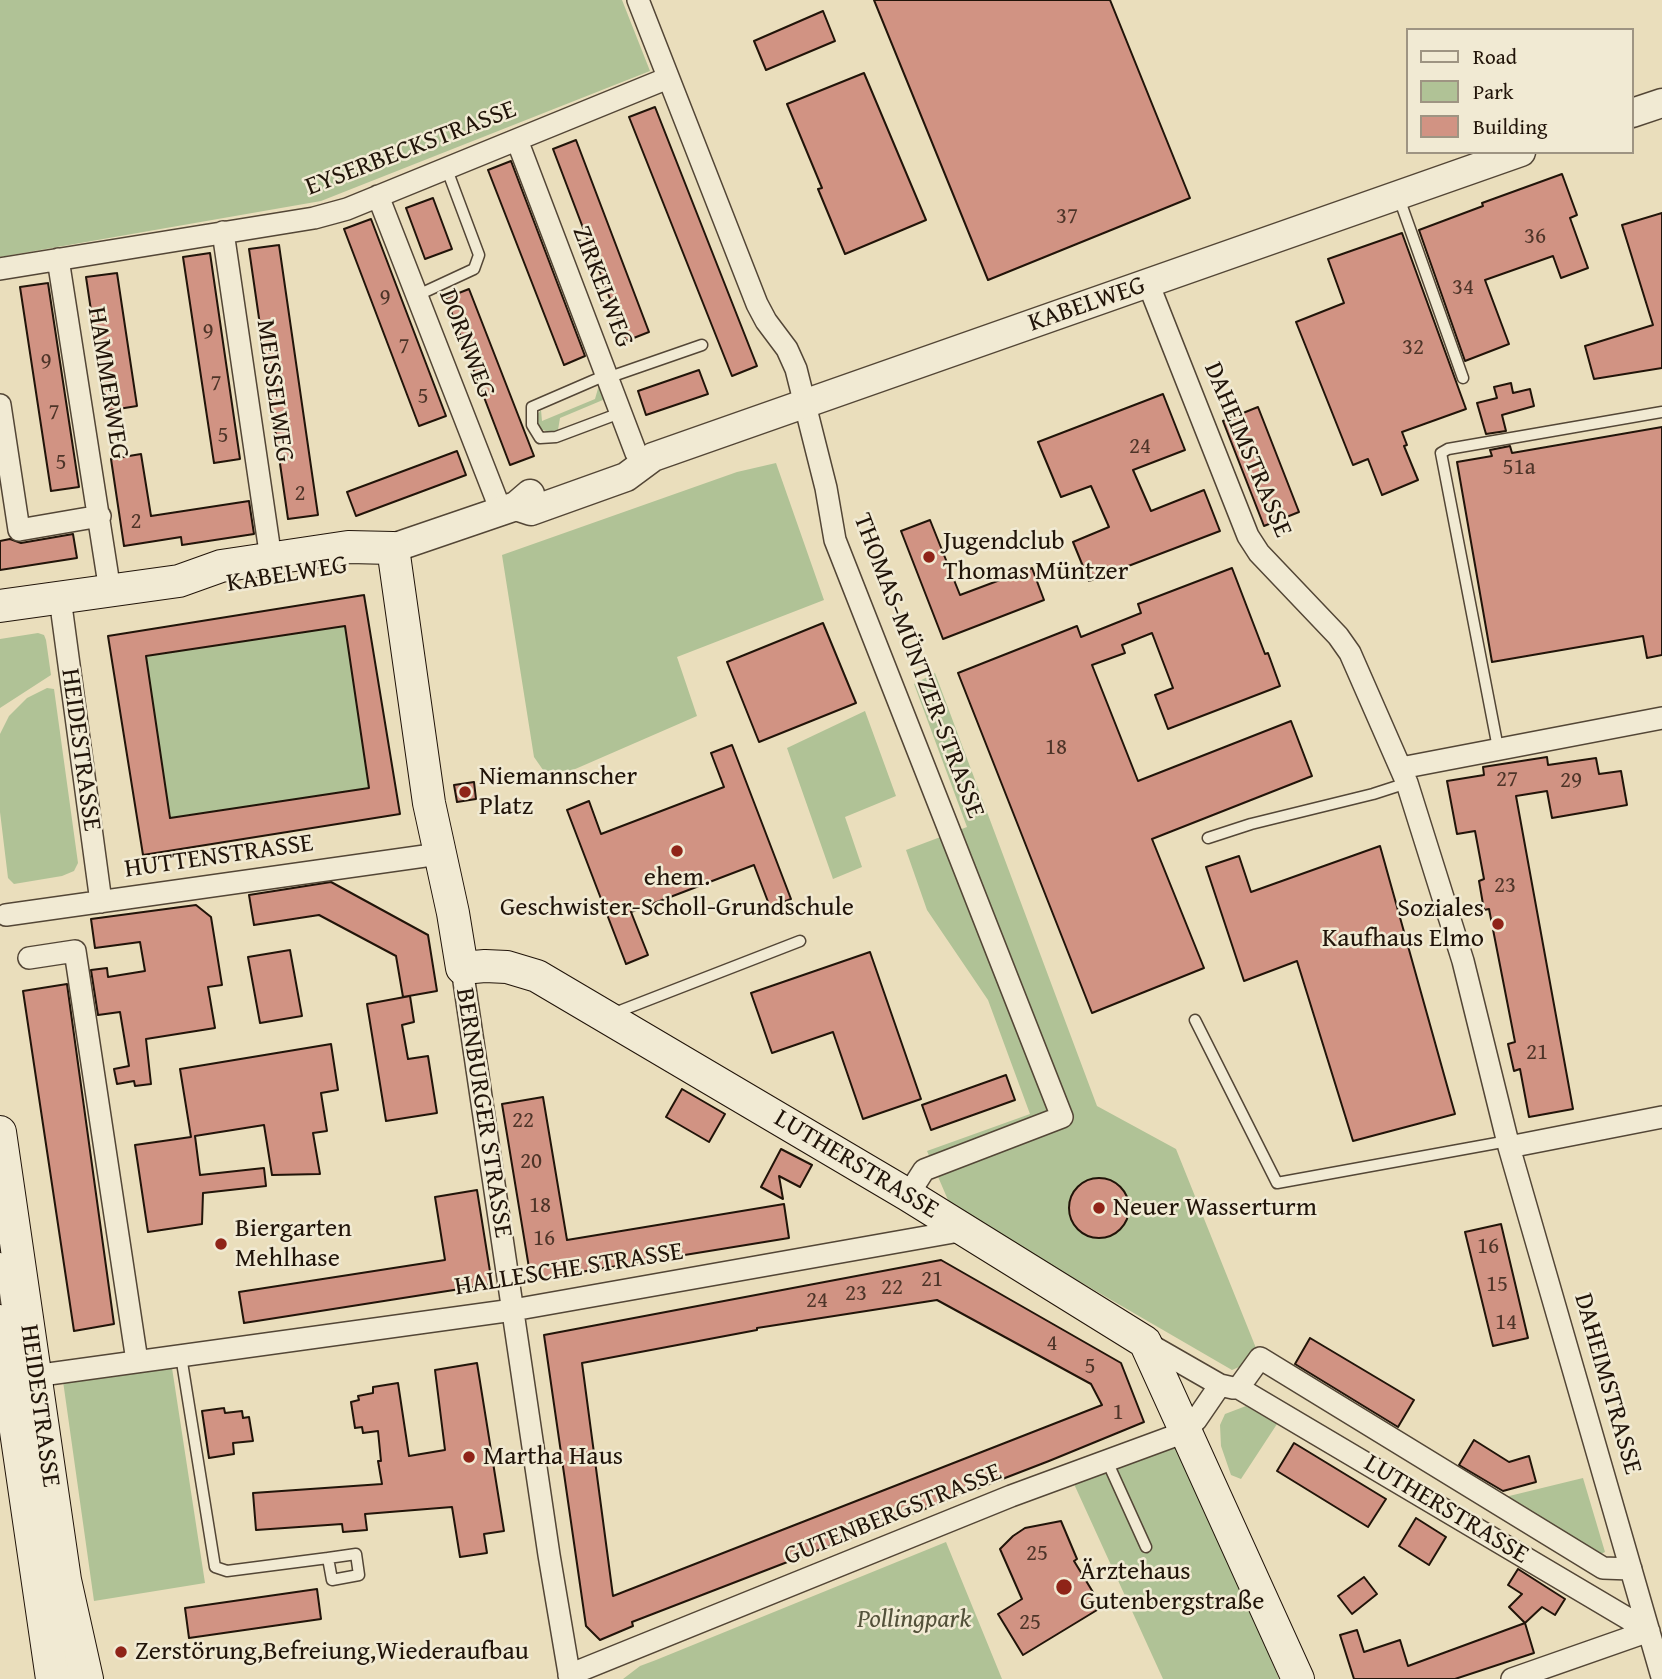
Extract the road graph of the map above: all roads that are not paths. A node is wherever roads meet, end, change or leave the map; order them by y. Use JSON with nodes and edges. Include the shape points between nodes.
{"nodes":[{"id":1,"x":638,"y":0,"type":"edge"},
{"id":2,"x":668,"y":78,"type":"junction"},
{"id":3,"x":1662,"y":103,"type":"edge"},
{"id":4,"x":1634,"y":112,"type":"edge"},
{"id":5,"x":517,"y":140,"type":"junction"},
{"id":6,"x":1515,"y":154,"type":"edge"},
{"id":7,"x":446,"y":167,"type":"junction"},
{"id":8,"x":1398,"y":195,"type":"junction"},
{"id":9,"x":378,"y":196,"type":"junction"},
{"id":10,"x":223,"y":232,"type":"junction"},
{"id":11,"x":58,"y":259,"type":"junction"},
{"id":12,"x":0,"y":269,"type":"edge"},
{"id":13,"x":1148,"y":283,"type":"junction"},
{"id":14,"x":418,"y":295,"type":"junction"},
{"id":15,"x":702,"y":345,"type":"dead end"},
{"id":16,"x":607,"y":377,"type":"junction"},
{"id":17,"x":1463,"y":378,"type":"dead end"},
{"id":18,"x":805,"y":404,"type":"junction"},
{"id":19,"x":0,"y":405,"type":"edge"},
{"id":20,"x":1662,"y":412,"type":"edge"},
{"id":21,"x":620,"y":414,"type":"junction"},
{"id":22,"x":645,"y":455,"type":"junction"},
{"id":23,"x":508,"y":509,"type":"junction"},
{"id":24,"x":100,"y":516,"type":"junction"},
{"id":25,"x":393,"y":548,"type":"junction"},
{"id":26,"x":271,"y":559,"type":"junction"},
{"id":27,"x":179,"y":581,"type":"junction"},
{"id":28,"x":110,"y":591,"type":"junction"},
{"id":29,"x":60,"y":598,"type":"junction"},
{"id":30,"x":0,"y":606,"type":"edge"},
{"id":31,"x":1662,"y":718,"type":"edge"},
{"id":32,"x":1499,"y":748,"type":"junction"},
{"id":33,"x":1404,"y":776,"type":"junction"},
{"id":34,"x":1208,"y":838,"type":"dead end"},
{"id":35,"x":439,"y":854,"type":"junction"},
{"id":36,"x":101,"y":902,"type":"junction"},
{"id":37,"x":6,"y":915,"type":"dead end"},
{"id":38,"x":800,"y":941,"type":"dead end"},
{"id":39,"x":29,"y":958,"type":"dead end"},
{"id":40,"x":462,"y":968,"type":"junction"},
{"id":41,"x":607,"y":1016,"type":"junction"},
{"id":42,"x":1195,"y":1020,"type":"dead end"},
{"id":43,"x":1662,"y":1117,"type":"edge"},
{"id":44,"x":0,"y":1132,"type":"edge"},
{"id":45,"x":1508,"y":1144,"type":"junction"},
{"id":46,"x":908,"y":1195,"type":"junction"},
{"id":47,"x":0,"y":1198,"type":"edge"},
{"id":48,"x":965,"y":1230,"type":"junction"},
{"id":49,"x":0,"y":1258,"type":"edge"},
{"id":50,"x":513,"y":1310,"type":"junction"},
{"id":51,"x":0,"y":1321,"type":"edge"},
{"id":52,"x":1145,"y":1342,"type":"junction"},
{"id":53,"x":181,"y":1356,"type":"junction"},
{"id":54,"x":137,"y":1361,"type":"junction"},
{"id":55,"x":34,"y":1376,"type":"junction"},
{"id":56,"x":1220,"y":1385,"type":"junction"},
{"id":57,"x":1242,"y":1390,"type":"junction"},
{"id":58,"x":1185,"y":1432,"type":"junction"},
{"id":59,"x":1107,"y":1461,"type":"junction"},
{"id":60,"x":1146,"y":1547,"type":"dead end"},
{"id":61,"x":328,"y":1558,"type":"dead end"},
{"id":62,"x":1631,"y":1569,"type":"junction"},
{"id":63,"x":58,"y":1600,"type":"dead end"},
{"id":64,"x":1652,"y":1622,"type":"edge"},
{"id":65,"x":61,"y":1627,"type":"dead end"},
{"id":66,"x":570,"y":1677,"type":"edge"},
{"id":67,"x":1662,"y":1677,"type":"edge"},
{"id":68,"x":52,"y":1679,"type":"edge"},
{"id":69,"x":61,"y":1679,"type":"edge"},
{"id":70,"x":69,"y":1679,"type":"edge"},
{"id":71,"x":87,"y":1679,"type":"edge"},
{"id":72,"x":1298,"y":1679,"type":"edge"},
{"id":73,"x":1512,"y":1679,"type":"edge"}],
"edges":[{"from":1,"to":2,"type":"street","name":"THOMAS-MÜNTZER-STRASSE"},
{"from":2,"to":5,"type":"street","name":"EYSERBECKSTRASSE"},
{"from":2,"to":18,"type":"street","name":"THOMAS-MÜNTZER-STRASSE","via":[[757,304],[792,358]]},
{"from":3,"to":4,"type":"street"},
{"from":5,"to":7,"type":"street","name":"EYSERBECKSTRASSE"},
{"from":5,"to":16,"type":"street","name":"ZIRKELWEG"},
{"from":6,"to":8,"type":"street","name":"KABELWEG"},
{"from":7,"to":9,"type":"street","name":"EYSERBECKSTRASSE"},
{"from":7,"to":14,"type":"lane","via":[[479,255],[474,269]]},
{"from":8,"to":13,"type":"street","name":"KABELWEG"},
{"from":8,"to":17,"type":"lane"},
{"from":9,"to":10,"type":"street","name":"EYSERBECKSTRASSE","via":[[314,218]]},
{"from":9,"to":14,"type":"street","name":"DORNWEG"},
{"from":10,"to":11,"type":"street","name":"EYSERBECKSTRASSE"},
{"from":10,"to":26,"type":"street","name":"MEISSELWEG"},
{"from":11,"to":12,"type":"street","name":"EYSERBECKSTRASSE"},
{"from":11,"to":24,"type":"street","name":"HAMMERWEG"},
{"from":13,"to":18,"type":"street","name":"KABELWEG"},
{"from":13,"to":33,"type":"street","name":"DAHEIMSTRASSE","via":[[1248,536],[1350,653]]},
{"from":14,"to":23,"type":"street","name":"DORNWEG"},
{"from":15,"to":16,"type":"lane"},
{"from":16,"to":21,"type":"street","name":"ZIRKELWEG"},
{"from":16,"to":21,"type":"lane","via":[[531,407],[532,425],[540,438],[556,437]]},
{"from":18,"to":22,"type":"street","name":"KABELWEG"},
{"from":18,"to":46,"type":"street","name":"THOMAS-MÜNTZER-STRASSE","via":[[835,540],[1062,1117],[924,1170]]},
{"from":19,"to":24,"type":"street","via":[[19,530]]},
{"from":20,"to":32,"type":"lane","via":[[1441,453]]},
{"from":21,"to":22,"type":"street","name":"ZIRKELWEG"},
{"from":22,"to":23,"type":"street","name":"KABELWEG","via":[[625,477],[531,511]]},
{"from":23,"to":25,"type":"street","name":"KABELWEG"},
{"from":24,"to":28,"type":"street","name":"HAMMERWEG"},
{"from":25,"to":26,"type":"main road","name":"KABELWEG","via":[[348,547]]},
{"from":25,"to":27,"type":"main road","name":"KABELWEG","via":[[351,567],[209,588]]},
{"from":25,"to":35,"type":"main road","name":"BERNBURGER STRASSE"},
{"from":26,"to":27,"type":"main road","name":"KABELWEG","via":[[221,566]]},
{"from":27,"to":28,"type":"main road","name":"KABELWEG"},
{"from":28,"to":29,"type":"main road","name":"KABELWEG"},
{"from":29,"to":30,"type":"main road","name":"KABELWEG"},
{"from":29,"to":36,"type":"street","name":"HEIDESTRASSE"},
{"from":31,"to":32,"type":"street"},
{"from":32,"to":33,"type":"street"},
{"from":33,"to":34,"type":"lane","via":[[1373,794]]},
{"from":33,"to":45,"type":"street","name":"DAHEIMSTRASSE","via":[[1463,961]]},
{"from":35,"to":36,"type":"street","name":"HUTTENSTRASSE"},
{"from":35,"to":40,"type":"main road","name":"BERNBURGER STRASSE"},
{"from":36,"to":37,"type":"street","name":"HUTTENSTRASSE"},
{"from":38,"to":41,"type":"lane"},
{"from":39,"to":54,"type":"street","via":[[75,951]]},
{"from":40,"to":41,"type":"main road","name":"LUTHERSTRASSE","via":[[519,970]]},
{"from":40,"to":50,"type":"street","name":"BERNBURGER STRASSE"},
{"from":41,"to":46,"type":"main road","name":"LUTHERSTRASSE"},
{"from":42,"to":45,"type":"lane","via":[[1277,1183]]},
{"from":43,"to":45,"type":"street"},
{"from":44,"to":55,"type":"main road","name":"HEIDESTRASSE"},
{"from":45,"to":62,"type":"street","name":"DAHEIMSTRASSE"},
{"from":46,"to":48,"type":"main road","name":"LUTHERSTRASSE"},
{"from":47,"to":63,"type":"lane"},
{"from":48,"to":50,"type":"street","name":"HALLESCHE STRASSE"},
{"from":48,"to":52,"type":"main road","name":"LUTHERSTRASSE"},
{"from":49,"to":69,"type":"lane"},
{"from":50,"to":53,"type":"street","name":"HALLESCHE STRASSE"},
{"from":50,"to":66,"type":"street","name":"BERNBURGER STRASSE"},
{"from":51,"to":68,"type":"main road","name":"HEIDESTRASSE"},
{"from":52,"to":56,"type":"street","name":"LUTHERSTRASSE"},
{"from":52,"to":58,"type":"main road"},
{"from":53,"to":54,"type":"street","name":"HALLESCHE STRASSE"},
{"from":53,"to":61,"type":"lane","via":[[215,1567],[227,1572]]},
{"from":54,"to":55,"type":"street","name":"HALLESCHE STRASSE"},
{"from":55,"to":71,"type":"main road","name":"HEIDESTRASSE","via":[[65,1580]]},
{"from":56,"to":57,"type":"street","name":"LUTHERSTRASSE"},
{"from":56,"to":58,"type":"street"},
{"from":57,"to":62,"type":"street","name":"LUTHERSTRASSE","via":[[1260,1358],[1603,1568]]},
{"from":57,"to":64,"type":"street","name":"LUTHERSTRASSE"},
{"from":58,"to":59,"type":"street","name":"GUTENBERGSTRASSE"},
{"from":58,"to":72,"type":"main road"},
{"from":59,"to":60,"type":"lane"},
{"from":59,"to":66,"type":"street","name":"GUTENBERGSTRASSE"},
{"from":62,"to":64,"type":"street","name":"DAHEIMSTRASSE"},
{"from":64,"to":67,"type":"street","name":"DAHEIMSTRASSE"},
{"from":64,"to":73,"type":"street"},
{"from":65,"to":70,"type":"lane"}]}
